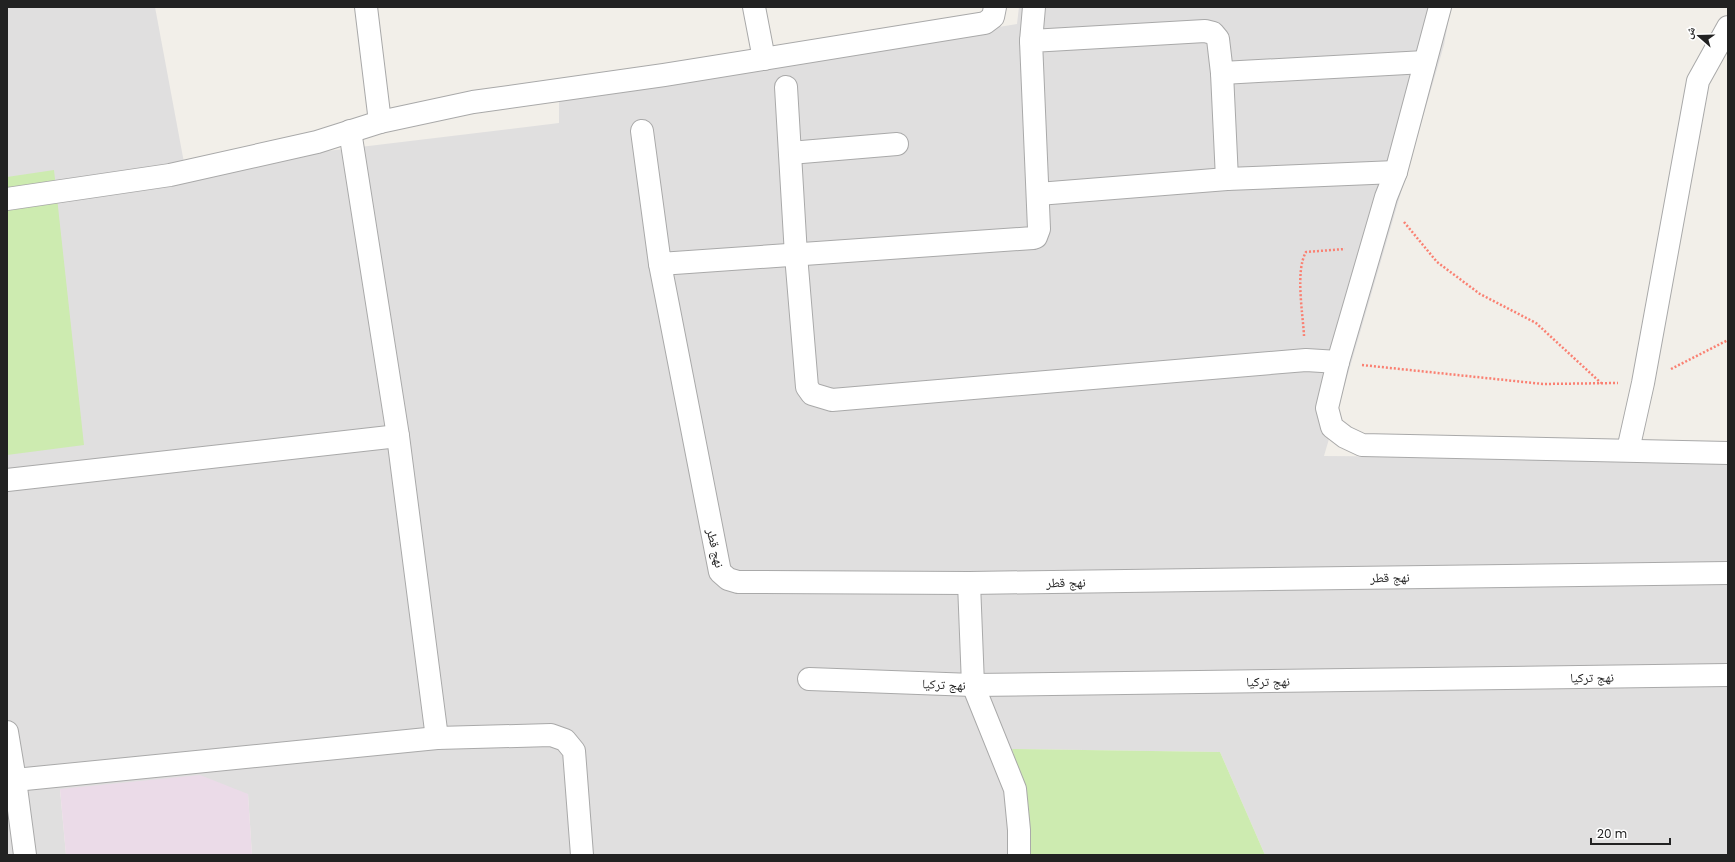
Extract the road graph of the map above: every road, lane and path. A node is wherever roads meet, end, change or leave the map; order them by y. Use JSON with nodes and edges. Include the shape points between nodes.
{"nodes":[{"id":1,"x":366,"y":7,"type":"edge"},
{"id":2,"x":754,"y":7,"type":"edge"},
{"id":3,"x":995,"y":7,"type":"edge"},
{"id":4,"x":1034,"y":7,"type":"edge"},
{"id":5,"x":1440,"y":7,"type":"edge"},
{"id":6,"x":1728,"y":27,"type":"edge"},
{"id":7,"x":1031,"y":41,"type":"junction"},
{"id":8,"x":764,"y":59,"type":"junction"},
{"id":9,"x":1425,"y":62,"type":"junction"},
{"id":10,"x":1222,"y":73,"type":"junction"},
{"id":11,"x":786,"y":88,"type":"dead end"},
{"id":12,"x":380,"y":122,"type":"junction"},
{"id":13,"x":642,"y":131,"type":"dead end"},
{"id":14,"x":350,"y":132,"type":"junction"},
{"id":15,"x":897,"y":144,"type":"dead end"},
{"id":16,"x":790,"y":153,"type":"junction"},
{"id":17,"x":1396,"y":172,"type":"junction"},
{"id":18,"x":1227,"y":179,"type":"junction"},
{"id":19,"x":1038,"y":194,"type":"junction"},
{"id":20,"x":1386,"y":197,"type":"junction"},
{"id":21,"x":7,"y":199,"type":"edge"},
{"id":22,"x":1371,"y":248,"type":"junction"},
{"id":23,"x":796,"y":255,"type":"junction"},
{"id":24,"x":660,"y":264,"type":"junction"},
{"id":25,"x":1728,"y":340,"type":"edge"},
{"id":26,"x":1306,"y":360,"type":"junction"},
{"id":27,"x":1338,"y":362,"type":"junction"},
{"id":28,"x":1601,"y":383,"type":"junction"},
{"id":29,"x":1643,"y":383,"type":"junction"},
{"id":30,"x":398,"y":436,"type":"junction"},
{"id":31,"x":1628,"y":450,"type":"junction"},
{"id":32,"x":1728,"y":453,"type":"edge"},
{"id":33,"x":7,"y":480,"type":"edge"},
{"id":34,"x":1728,"y":573,"type":"edge"},
{"id":35,"x":969,"y":583,"type":"junction"},
{"id":36,"x":1728,"y":675,"type":"edge"},
{"id":37,"x":808,"y":679,"type":"dead end"},
{"id":38,"x":973,"y":685,"type":"junction"},
{"id":39,"x":7,"y":732,"type":"edge"},
{"id":40,"x":437,"y":738,"type":"junction"},
{"id":41,"x":15,"y":780,"type":"junction"},
{"id":42,"x":24,"y":855,"type":"edge"},
{"id":43,"x":582,"y":855,"type":"edge"},
{"id":44,"x":1019,"y":855,"type":"edge"}],
"edges":[{"from":1,"to":12,"type":"street"},
{"from":2,"to":8,"type":"street"},
{"from":3,"to":8,"type":"street","via":[[993,17],[986,23]]},
{"from":4,"to":7,"type":"street"},
{"from":5,"to":9,"type":"street"},
{"from":6,"to":29,"type":"street","via":[[1698,81]]},
{"from":7,"to":10,"type":"street","via":[[1205,31],[1213,33],[1218,38]]},
{"from":7,"to":19,"type":"street"},
{"from":8,"to":12,"type":"street","via":[[473,102]]},
{"from":9,"to":10,"type":"street"},
{"from":9,"to":17,"type":"street"},
{"from":10,"to":18,"type":"street"},
{"from":11,"to":16,"type":"street"},
{"from":12,"to":14,"type":"street"},
{"from":13,"to":24,"type":"street","name":"نهج قطر"},
{"from":14,"to":21,"type":"street","via":[[317,142],[170,174]]},
{"from":14,"to":30,"type":"street"},
{"from":15,"to":16,"type":"street"},
{"from":16,"to":23,"type":"street"},
{"from":17,"to":18,"type":"street"},
{"from":17,"to":20,"type":"street"},
{"from":18,"to":19,"type":"street"},
{"from":19,"to":23,"type":"street","via":[[1039,228],[1036,237],[1033,238]]},
{"from":20,"to":22,"type":"street"},
{"from":20,"to":28,"type":"path","via":[[1437,262],[1480,294],[1536,323]]},
{"from":22,"to":26,"type":"path","via":[[1306,252],[1302,258],[1300,270]]},
{"from":22,"to":27,"type":"street"},
{"from":23,"to":24,"type":"street"},
{"from":23,"to":26,"type":"street","via":[[806,387],[812,394],[822,398],[840,399]]},
{"from":24,"to":35,"type":"street","name":"نهج قطر","via":[[720,572],[728,579],[738,582]]},
{"from":25,"to":29,"type":"path"},
{"from":26,"to":27,"type":"street"},
{"from":27,"to":28,"type":"path","via":[[1543,384]]},
{"from":27,"to":31,"type":"street","via":[[1327,408],[1332,427],[1362,445]]},
{"from":28,"to":29,"type":"path"},
{"from":29,"to":31,"type":"street"},
{"from":30,"to":33,"type":"street"},
{"from":30,"to":40,"type":"street"},
{"from":31,"to":32,"type":"street"},
{"from":34,"to":35,"type":"street","name":"نهج قطر"},
{"from":35,"to":38,"type":"street"},
{"from":36,"to":38,"type":"street","name":"نهج تركيا"},
{"from":37,"to":38,"type":"street","name":"نهج تركيا"},
{"from":38,"to":44,"type":"street","via":[[1015,789]]},
{"from":39,"to":41,"type":"street"},
{"from":40,"to":41,"type":"street"},
{"from":40,"to":43,"type":"street","via":[[551,735],[564,740],[574,751]]},
{"from":41,"to":42,"type":"street"}]}
